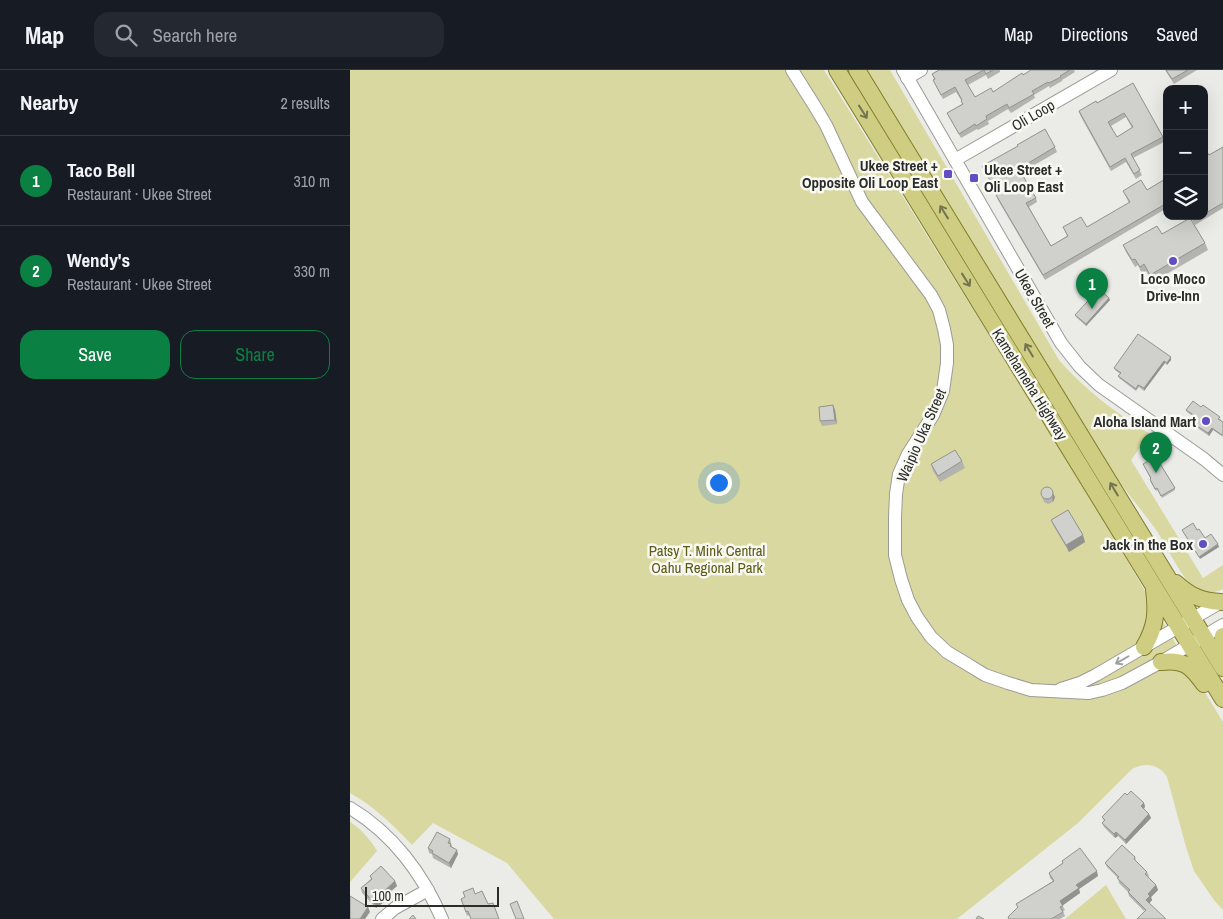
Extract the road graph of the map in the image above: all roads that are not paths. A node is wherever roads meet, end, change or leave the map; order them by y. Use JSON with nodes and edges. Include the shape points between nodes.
{"nodes":[{"id":1,"x":792,"y":70,"type":"edge"},
{"id":2,"x":837,"y":70,"type":"edge"},
{"id":3,"x":857,"y":70,"type":"edge"},
{"id":4,"x":921,"y":70,"type":"edge"},
{"id":5,"x":1111,"y":70,"type":"edge"},
{"id":6,"x":1097,"y":73,"type":"edge"},
{"id":7,"x":905,"y":74,"type":"edge"},
{"id":8,"x":955,"y":160,"type":"junction"},
{"id":9,"x":1223,"y":475,"type":"edge"},
{"id":10,"x":1157,"y":560,"type":"junction"},
{"id":11,"x":1154,"y":587,"type":"junction"},
{"id":12,"x":1222,"y":602,"type":"edge"},
{"id":13,"x":1186,"y":623,"type":"junction"},
{"id":14,"x":1223,"y":625,"type":"edge"},
{"id":15,"x":1223,"y":636,"type":"edge"},
{"id":16,"x":1197,"y":641,"type":"junction"},
{"id":17,"x":1144,"y":647,"type":"junction"},
{"id":18,"x":1161,"y":662,"type":"junction"},
{"id":19,"x":1223,"y":664,"type":"edge"},
{"id":20,"x":1223,"y":668,"type":"edge"},
{"id":21,"x":1054,"y":691,"type":"junction"},
{"id":22,"x":1223,"y":699,"type":"edge"},
{"id":23,"x":1223,"y":703,"type":"edge"},
{"id":24,"x":350,"y":808,"type":"edge"},
{"id":25,"x":428,"y":890,"type":"junction"},
{"id":26,"x":382,"y":919,"type":"edge"},
{"id":27,"x":442,"y":919,"type":"edge"}],
"edges":[{"from":1,"to":21,"type":"street","name":"Waipio Uka Street","via":[[826,125],[862,202],[931,295],[944,329],[947,363],[943,391],[933,415],[908,454],[899,474],[896,494],[895,555],[908,600],[930,636],[947,652],[985,675],[1031,690]]},
{"from":2,"to":11,"type":"main road","name":"Kamehameha Highway","one_way":true},
{"from":10,"to":3,"type":"main road","name":"Kamehameha Highway","one_way":true},
{"from":4,"to":7,"type":"street"},
{"from":5,"to":6,"type":"street","name":"Oli Loop"},
{"from":6,"to":8,"type":"street","name":"Oli Loop"},
{"from":7,"to":8,"type":"street","name":"Ukee Street"},
{"from":8,"to":9,"type":"street","name":"Ukee Street","via":[[1057,336],[1080,367]]},
{"from":10,"to":12,"type":"main road","via":[[1184,590],[1199,599]]},
{"from":10,"to":13,"type":"main road","name":"Kamehameha Highway"},
{"from":11,"to":13,"type":"main road","name":"Kamehameha Highway"},
{"from":11,"to":17,"type":"main road","via":[[1156,616]]},
{"from":12,"to":13,"type":"street","name":"Waipio Uka Street"},
{"from":13,"to":16,"type":"main road","name":"Kamehameha Highway"},
{"from":13,"to":17,"type":"street","name":"Waipio Uka Street"},
{"from":14,"to":16,"type":"street","name":"Waipio Uka Street"},
{"from":15,"to":19,"type":"main road"},
{"from":16,"to":18,"type":"street","name":"Waipio Uka Street"},
{"from":16,"to":20,"type":"main road","name":"Kamehameha Highway"},
{"from":16,"to":22,"type":"main road","name":"Kamehameha Highway"},
{"from":17,"to":21,"type":"street","name":"Waipio Uka Street","one_way":true,"via":[[1096,675]]},
{"from":18,"to":21,"type":"street","name":"Waipio Uka Street","via":[[1102,690],[1089,693]]},
{"from":18,"to":23,"type":"main road","via":[[1186,664]]},
{"from":24,"to":25,"type":"street","via":[[388,837],[418,872]]},
{"from":25,"to":26,"type":"street"},
{"from":25,"to":27,"type":"street"}]}
